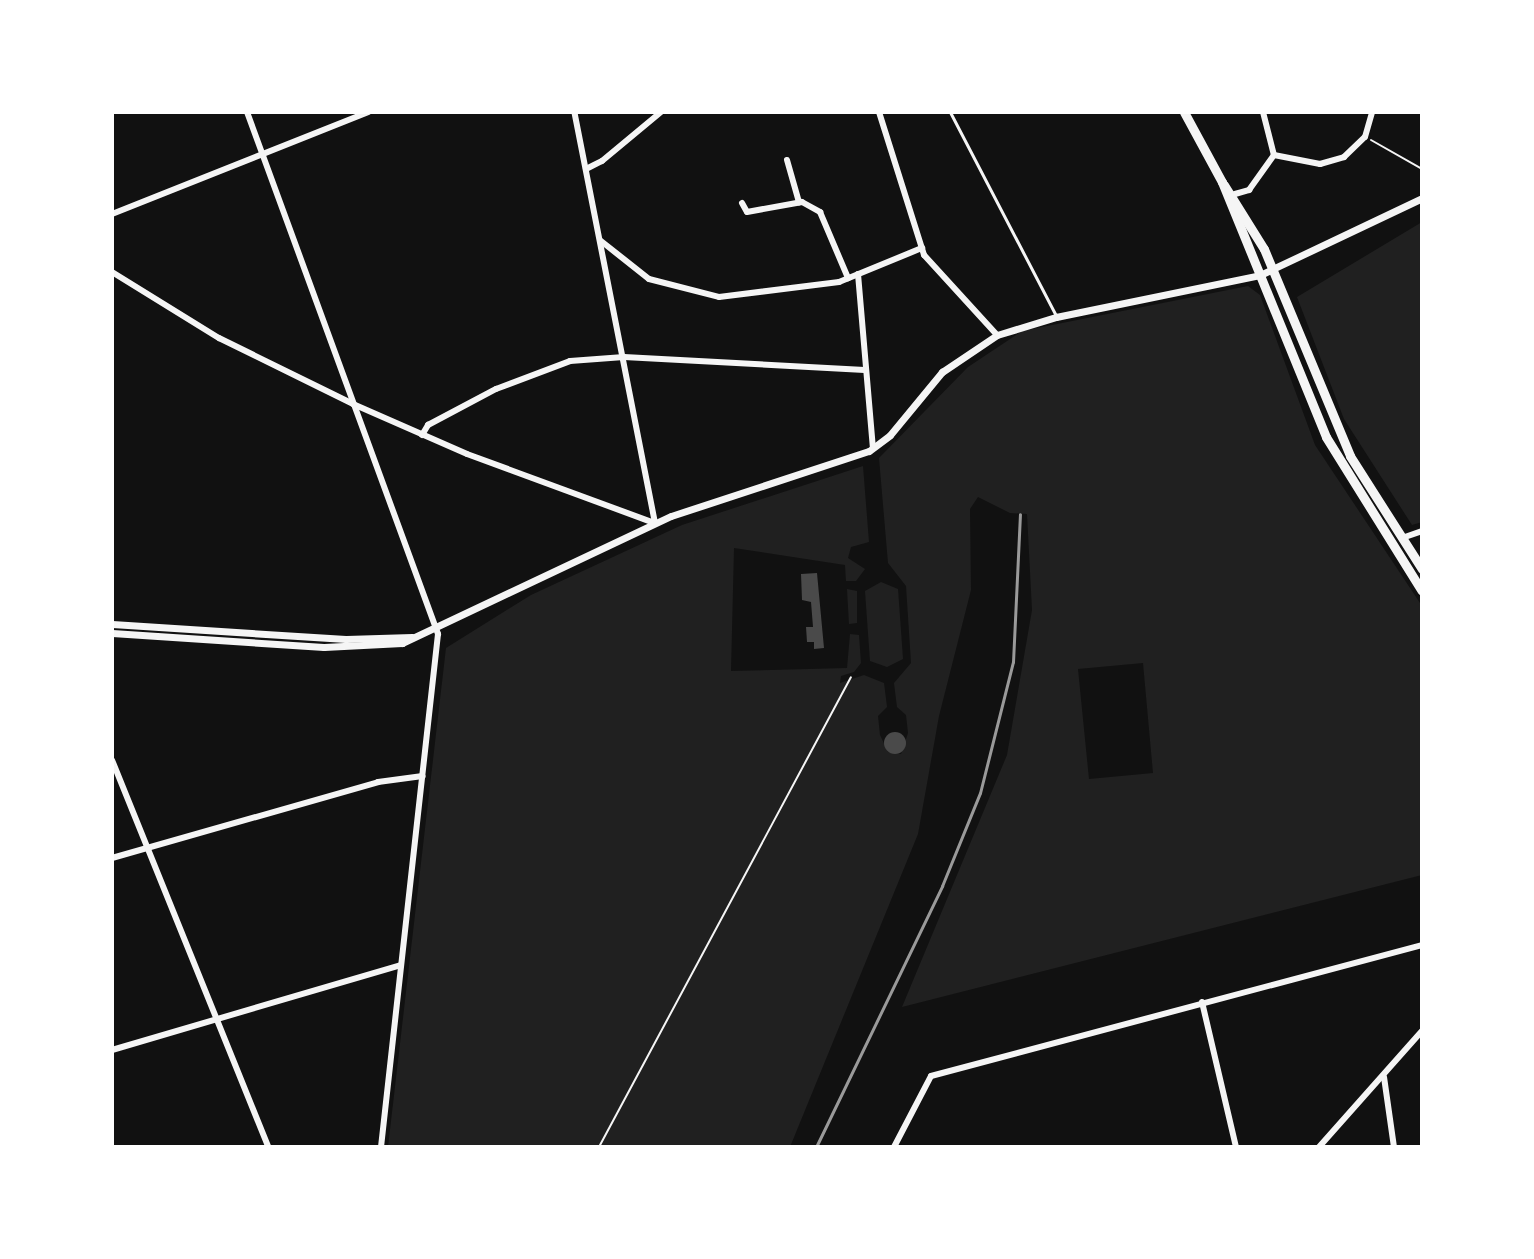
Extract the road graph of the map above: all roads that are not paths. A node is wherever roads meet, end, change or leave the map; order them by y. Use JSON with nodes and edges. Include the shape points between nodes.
{"nodes":[{"id":1,"x":247,"y":112,"type":"edge"},
{"id":2,"x":368,"y":112,"type":"edge"},
{"id":3,"x":574,"y":112,"type":"edge"},
{"id":4,"x":661,"y":112,"type":"edge"},
{"id":5,"x":879,"y":112,"type":"edge"},
{"id":6,"x":950,"y":112,"type":"edge"},
{"id":7,"x":1184,"y":112,"type":"edge"},
{"id":8,"x":1263,"y":112,"type":"edge"},
{"id":9,"x":1372,"y":112,"type":"edge"},
{"id":10,"x":262,"y":155,"type":"junction"},
{"id":11,"x":1274,"y":155,"type":"junction"},
{"id":12,"x":787,"y":160,"type":"dead end"},
{"id":13,"x":586,"y":169,"type":"junction"},
{"id":14,"x":1222,"y":182,"type":"junction"},
{"id":15,"x":1235,"y":194,"type":"junction"},
{"id":16,"x":1422,"y":198,"type":"edge"},
{"id":17,"x":799,"y":202,"type":"junction"},
{"id":18,"x":742,"y":203,"type":"dead end"},
{"id":19,"x":112,"y":214,"type":"edge"},
{"id":20,"x":601,"y":241,"type":"junction"},
{"id":21,"x":922,"y":248,"type":"junction"},
{"id":22,"x":1272,"y":270,"type":"junction"},
{"id":23,"x":112,"y":272,"type":"edge"},
{"id":24,"x":858,"y":274,"type":"junction"},
{"id":25,"x":1260,"y":275,"type":"junction"},
{"id":26,"x":848,"y":278,"type":"junction"},
{"id":27,"x":1056,"y":317,"type":"junction"},
{"id":28,"x":997,"y":335,"type":"junction"},
{"id":29,"x":624,"y":357,"type":"junction"},
{"id":30,"x":865,"y":370,"type":"junction"},
{"id":31,"x":353,"y":404,"type":"junction"},
{"id":32,"x":422,"y":435,"type":"junction"},
{"id":33,"x":873,"y":448,"type":"junction"},
{"id":34,"x":655,"y":523,"type":"junction"},
{"id":35,"x":1422,"y":531,"type":"edge"},
{"id":36,"x":1402,"y":538,"type":"junction"},
{"id":37,"x":1422,"y":569,"type":"edge"},
{"id":38,"x":1422,"y":591,"type":"edge"},
{"id":39,"x":112,"y":624,"type":"edge"},
{"id":40,"x":436,"y":628,"type":"junction"},
{"id":41,"x":112,"y":633,"type":"edge"},
{"id":42,"x":414,"y":637,"type":"junction"},
{"id":43,"x":112,"y":760,"type":"edge"},
{"id":44,"x":423,"y":776,"type":"junction"},
{"id":45,"x":147,"y":848,"type":"junction"},
{"id":46,"x":112,"y":858,"type":"edge"},
{"id":47,"x":1422,"y":945,"type":"edge"},
{"id":48,"x":401,"y":965,"type":"junction"},
{"id":49,"x":1202,"y":1002,"type":"junction"},
{"id":50,"x":216,"y":1018,"type":"junction"},
{"id":51,"x":1422,"y":1031,"type":"edge"},
{"id":52,"x":112,"y":1050,"type":"edge"},
{"id":53,"x":1384,"y":1077,"type":"junction"},
{"id":54,"x":268,"y":1147,"type":"edge"},
{"id":55,"x":381,"y":1147,"type":"edge"},
{"id":56,"x":894,"y":1147,"type":"edge"},
{"id":57,"x":1236,"y":1147,"type":"edge"},
{"id":58,"x":1319,"y":1147,"type":"edge"},
{"id":59,"x":1394,"y":1147,"type":"edge"}],
"edges":[{"from":1,"to":10,"type":"street"},
{"from":2,"to":10,"type":"street"},
{"from":3,"to":13,"type":"street"},
{"from":4,"to":13,"type":"street"},
{"from":5,"to":21,"type":"street"},
{"from":6,"to":27,"type":"lane"},
{"from":7,"to":14,"type":"main road"},
{"from":8,"to":11,"type":"street"},
{"from":9,"to":11,"type":"street","via":[[1365,137],[1332,162]]},
{"from":10,"to":19,"type":"street"},
{"from":10,"to":31,"type":"street"},
{"from":11,"to":15,"type":"street","via":[[1249,190]]},
{"from":12,"to":17,"type":"street"},
{"from":13,"to":20,"type":"street"},
{"from":14,"to":15,"type":"main road"},
{"from":14,"to":25,"type":"main road"},
{"from":15,"to":22,"type":"main road"},
{"from":16,"to":22,"type":"street"},
{"from":17,"to":18,"type":"street","via":[[747,212]]},
{"from":17,"to":26,"type":"street","via":[[820,212]]},
{"from":20,"to":26,"type":"street","via":[[649,279],[696,294],[719,297]]},
{"from":20,"to":29,"type":"street"},
{"from":21,"to":24,"type":"street"},
{"from":21,"to":28,"type":"street"},
{"from":22,"to":25,"type":"street"},
{"from":22,"to":36,"type":"main road","via":[[1350,456]]},
{"from":23,"to":31,"type":"street","via":[[219,338]]},
{"from":24,"to":26,"type":"street"},
{"from":24,"to":30,"type":"street"},
{"from":25,"to":27,"type":"street"},
{"from":25,"to":38,"type":"main road","via":[[1326,437]]},
{"from":27,"to":28,"type":"street"},
{"from":28,"to":33,"type":"street","via":[[942,372]]},
{"from":29,"to":30,"type":"street"},
{"from":29,"to":32,"type":"street","via":[[570,361],[534,371],[428,425]]},
{"from":29,"to":34,"type":"street"},
{"from":30,"to":33,"type":"street"},
{"from":31,"to":32,"type":"street"},
{"from":31,"to":40,"type":"street"},
{"from":32,"to":34,"type":"street"},
{"from":33,"to":34,"type":"street"},
{"from":34,"to":40,"type":"street"},
{"from":35,"to":36,"type":"street"},
{"from":36,"to":37,"type":"main road"},
{"from":39,"to":42,"type":"street","via":[[346,639]]},
{"from":40,"to":42,"type":"street"},
{"from":40,"to":44,"type":"street"},
{"from":41,"to":42,"type":"street","via":[[356,648]]},
{"from":43,"to":45,"type":"street"},
{"from":44,"to":45,"type":"street","via":[[378,782]]},
{"from":44,"to":48,"type":"street"},
{"from":45,"to":46,"type":"street"},
{"from":45,"to":50,"type":"street"},
{"from":47,"to":49,"type":"street"},
{"from":48,"to":50,"type":"street"},
{"from":48,"to":55,"type":"street"},
{"from":49,"to":56,"type":"street","via":[[927,1078]]},
{"from":49,"to":57,"type":"street"},
{"from":50,"to":52,"type":"street"},
{"from":50,"to":54,"type":"street"},
{"from":51,"to":53,"type":"street"},
{"from":53,"to":58,"type":"street"},
{"from":53,"to":59,"type":"street"}]}
